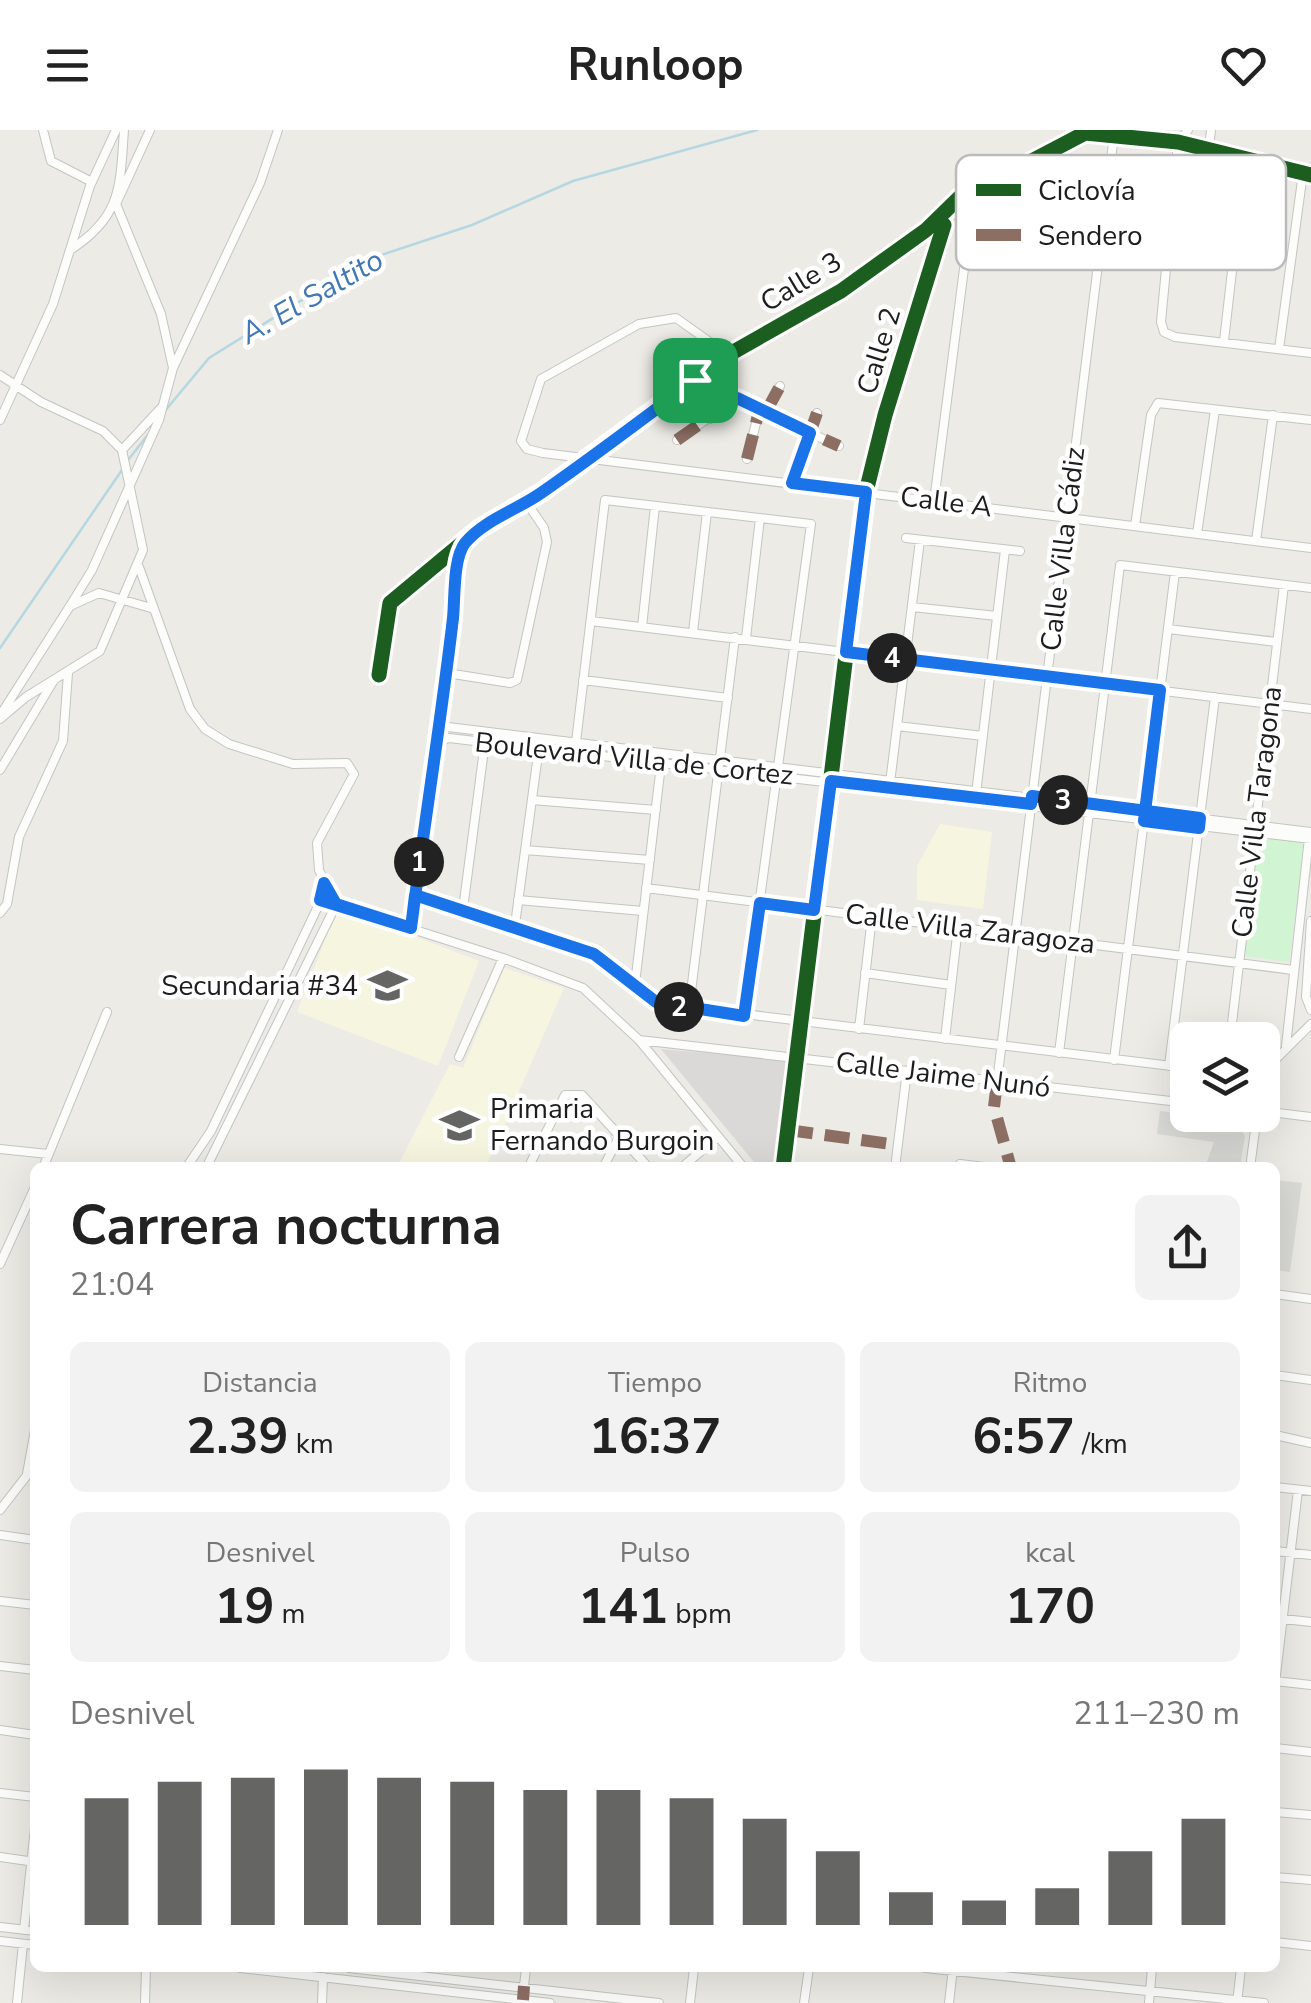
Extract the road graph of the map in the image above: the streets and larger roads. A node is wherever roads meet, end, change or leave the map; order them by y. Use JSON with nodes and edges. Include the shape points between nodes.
{"nodes":[{"id":1,"x":43,"y":130,"type":"edge"},
{"id":2,"x":116,"y":130,"type":"edge"},
{"id":3,"x":124,"y":130,"type":"edge"},
{"id":4,"x":150,"y":130,"type":"edge"},
{"id":5,"x":278,"y":130,"type":"edge"},
{"id":6,"x":1188,"y":130,"type":"edge"},
{"id":7,"x":1211,"y":130,"type":"edge"},
{"id":8,"x":1114,"y":136,"type":"junction"},
{"id":9,"x":1178,"y":142,"type":"junction"},
{"id":10,"x":1209,"y":148,"type":"junction"},
{"id":11,"x":1043,"y":155,"type":"edge"},
{"id":12,"x":1112,"y":155,"type":"edge"},
{"id":13,"x":1177,"y":155,"type":"edge"},
{"id":14,"x":1235,"y":155,"type":"edge"},
{"id":15,"x":1307,"y":174,"type":"edge"},
{"id":16,"x":92,"y":182,"type":"junction"},
{"id":17,"x":956,"y":201,"type":"edge"},
{"id":18,"x":116,"y":204,"type":"junction"},
{"id":19,"x":956,"y":214,"type":"edge"},
{"id":20,"x":944,"y":225,"type":"junction"},
{"id":21,"x":926,"y":230,"type":"junction"},
{"id":22,"x":70,"y":250,"type":"junction"},
{"id":23,"x":964,"y":270,"type":"edge"},
{"id":24,"x":1098,"y":270,"type":"edge"},
{"id":25,"x":1167,"y":270,"type":"edge"},
{"id":26,"x":1233,"y":270,"type":"edge"},
{"id":27,"x":1224,"y":341,"type":"junction"},
{"id":28,"x":1279,"y":349,"type":"junction"},
{"id":29,"x":1311,"y":353,"type":"edge"},
{"id":30,"x":728,"y":355,"type":"junction"},
{"id":31,"x":172,"y":368,"type":"junction"},
{"id":32,"x":0,"y":375,"type":"edge"},
{"id":33,"x":695,"y":380,"type":"junction"},
{"id":34,"x":14,"y":381,"type":"junction"},
{"id":35,"x":780,"y":386,"type":"dead end"},
{"id":36,"x":161,"y":408,"type":"junction"},
{"id":37,"x":764,"y":408,"type":"junction"},
{"id":38,"x":1215,"y":410,"type":"junction"},
{"id":39,"x":716,"y":412,"type":"junction"},
{"id":40,"x":817,"y":413,"type":"dead end"},
{"id":41,"x":1274,"y":416,"type":"junction"},
{"id":42,"x":0,"y":420,"type":"edge"},
{"id":43,"x":1311,"y":420,"type":"edge"},
{"id":44,"x":810,"y":433,"type":"junction"},
{"id":45,"x":677,"y":440,"type":"dead end"},
{"id":46,"x":839,"y":446,"type":"dead end"},
{"id":47,"x":122,"y":450,"type":"junction"},
{"id":48,"x":591,"y":458,"type":"junction"},
{"id":49,"x":747,"y":459,"type":"dead end"},
{"id":50,"x":128,"y":482,"type":"junction"},
{"id":51,"x":792,"y":483,"type":"junction"},
{"id":52,"x":866,"y":492,"type":"junction"},
{"id":53,"x":934,"y":501,"type":"junction"},
{"id":54,"x":526,"y":503,"type":"junction"},
{"id":55,"x":655,"y":506,"type":"junction"},
{"id":56,"x":708,"y":512,"type":"junction"},
{"id":57,"x":760,"y":518,"type":"junction"},
{"id":58,"x":1067,"y":518,"type":"junction"},
{"id":59,"x":1135,"y":526,"type":"junction"},
{"id":60,"x":1197,"y":534,"type":"junction"},
{"id":61,"x":906,"y":538,"type":"dead end"},
{"id":62,"x":920,"y":540,"type":"junction"},
{"id":63,"x":1256,"y":541,"type":"junction"},
{"id":64,"x":461,"y":547,"type":"junction"},
{"id":65,"x":1311,"y":548,"type":"edge"},
{"id":66,"x":1005,"y":550,"type":"junction"},
{"id":67,"x":1020,"y":552,"type":"dead end"},
{"id":68,"x":139,"y":568,"type":"junction"},
{"id":69,"x":1176,"y":572,"type":"junction"},
{"id":70,"x":1284,"y":585,"type":"junction"},
{"id":71,"x":1311,"y":588,"type":"edge"},
{"id":72,"x":125,"y":599,"type":"junction"},
{"id":73,"x":70,"y":606,"type":"junction"},
{"id":74,"x":912,"y":607,"type":"junction"},
{"id":75,"x":151,"y":608,"type":"junction"},
{"id":76,"x":997,"y":616,"type":"junction"},
{"id":77,"x":591,"y":620,"type":"junction"},
{"id":78,"x":642,"y":627,"type":"junction"},
{"id":79,"x":1168,"y":629,"type":"junction"},
{"id":80,"x":692,"y":632,"type":"junction"},
{"id":81,"x":740,"y":638,"type":"junction"},
{"id":82,"x":1277,"y":642,"type":"junction"},
{"id":83,"x":794,"y":645,"type":"junction"},
{"id":84,"x":846,"y":652,"type":"junction"},
{"id":85,"x":905,"y":660,"type":"junction"},
{"id":86,"x":990,"y":670,"type":"junction"},
{"id":87,"x":447,"y":673,"type":"junction"},
{"id":88,"x":68,"y":674,"type":"junction"},
{"id":89,"x":379,"y":674,"type":"dead end"},
{"id":90,"x":1047,"y":677,"type":"junction"},
{"id":91,"x":54,"y":680,"type":"junction"},
{"id":92,"x":584,"y":680,"type":"junction"},
{"id":93,"x":1105,"y":684,"type":"junction"},
{"id":94,"x":1160,"y":690,"type":"junction"},
{"id":95,"x":1215,"y":697,"type":"junction"},
{"id":96,"x":728,"y":698,"type":"junction"},
{"id":97,"x":1270,"y":705,"type":"junction"},
{"id":98,"x":1311,"y":709,"type":"edge"},
{"id":99,"x":0,"y":717,"type":"edge"},
{"id":100,"x":897,"y":726,"type":"junction"},
{"id":101,"x":982,"y":736,"type":"junction"},
{"id":102,"x":436,"y":738,"type":"junction"},
{"id":103,"x":486,"y":738,"type":"junction"},
{"id":104,"x":576,"y":742,"type":"junction"},
{"id":105,"x":540,"y":743,"type":"junction"},
{"id":106,"x":662,"y":755,"type":"junction"},
{"id":107,"x":720,"y":762,"type":"junction"},
{"id":108,"x":776,"y":769,"type":"junction"},
{"id":109,"x":0,"y":770,"type":"edge"},
{"id":110,"x":832,"y":777,"type":"junction"},
{"id":111,"x":890,"y":783,"type":"junction"},
{"id":112,"x":976,"y":794,"type":"junction"},
{"id":113,"x":532,"y":800,"type":"junction"},
{"id":114,"x":1032,"y":800,"type":"junction"},
{"id":115,"x":1090,"y":808,"type":"junction"},
{"id":116,"x":656,"y":810,"type":"junction"},
{"id":117,"x":1145,"y":816,"type":"junction"},
{"id":118,"x":1200,"y":822,"type":"junction"},
{"id":119,"x":1255,"y":829,"type":"junction"},
{"id":120,"x":1310,"y":834,"type":"edge"},
{"id":121,"x":525,"y":850,"type":"junction"},
{"id":122,"x":650,"y":860,"type":"junction"},
{"id":123,"x":324,"y":883,"type":"junction"},
{"id":124,"x":646,"y":888,"type":"junction"},
{"id":125,"x":415,"y":895,"type":"junction"},
{"id":126,"x":703,"y":895,"type":"junction"},
{"id":127,"x":1307,"y":895,"type":"edge"},
{"id":128,"x":320,"y":900,"type":"junction"},
{"id":129,"x":518,"y":900,"type":"junction"},
{"id":130,"x":760,"y":903,"type":"junction"},
{"id":131,"x":336,"y":904,"type":"junction"},
{"id":132,"x":463,"y":909,"type":"junction"},
{"id":133,"x":814,"y":910,"type":"junction"},
{"id":134,"x":644,"y":912,"type":"junction"},
{"id":135,"x":0,"y":913,"type":"edge"},
{"id":136,"x":872,"y":917,"type":"junction"},
{"id":137,"x":1311,"y":921,"type":"edge"},
{"id":138,"x":515,"y":926,"type":"junction"},
{"id":139,"x":958,"y":927,"type":"junction"},
{"id":140,"x":411,"y":928,"type":"junction"},
{"id":141,"x":1016,"y":934,"type":"junction"},
{"id":142,"x":1073,"y":942,"type":"junction"},
{"id":143,"x":1128,"y":949,"type":"junction"},
{"id":144,"x":1183,"y":957,"type":"junction"},
{"id":145,"x":504,"y":958,"type":"junction"},
{"id":146,"x":1239,"y":964,"type":"junction"},
{"id":147,"x":1294,"y":970,"type":"junction"},
{"id":148,"x":865,"y":973,"type":"junction"},
{"id":149,"x":635,"y":984,"type":"junction"},
{"id":150,"x":951,"y":985,"type":"junction"},
{"id":151,"x":689,"y":1008,"type":"junction"},
{"id":152,"x":1311,"y":1010,"type":"edge"},
{"id":153,"x":107,"y":1012,"type":"dead end"},
{"id":154,"x":744,"y":1016,"type":"junction"},
{"id":155,"x":801,"y":1022,"type":"junction"},
{"id":156,"x":1232,"y":1022,"type":"edge"},
{"id":157,"x":1311,"y":1024,"type":"edge"},
{"id":158,"x":859,"y":1029,"type":"junction"},
{"id":159,"x":945,"y":1039,"type":"junction"},
{"id":160,"x":639,"y":1040,"type":"junction"},
{"id":161,"x":1002,"y":1046,"type":"junction"},
{"id":162,"x":1286,"y":1046,"type":"junction"},
{"id":163,"x":1059,"y":1053,"type":"junction"},
{"id":164,"x":1280,"y":1055,"type":"edge"},
{"id":165,"x":459,"y":1057,"type":"dead end"},
{"id":166,"x":797,"y":1058,"type":"junction"},
{"id":167,"x":1114,"y":1060,"type":"junction"},
{"id":168,"x":244,"y":1064,"type":"junction"},
{"id":169,"x":1169,"y":1066,"type":"joint"},
{"id":170,"x":257,"y":1072,"type":"junction"},
{"id":171,"x":907,"y":1072,"type":"junction"},
{"id":172,"x":997,"y":1082,"type":"junction"},
{"id":173,"x":1170,"y":1101,"type":"edge"},
{"id":174,"x":1280,"y":1115,"type":"edge"},
{"id":175,"x":1311,"y":1117,"type":"edge"},
{"id":176,"x":1257,"y":1132,"type":"edge"},
{"id":177,"x":620,"y":1136,"type":"junction"},
{"id":178,"x":718,"y":1136,"type":"junction"},
{"id":179,"x":0,"y":1149,"type":"edge"},
{"id":180,"x":48,"y":1154,"type":"junction"},
{"id":181,"x":45,"y":1162,"type":"edge"},
{"id":182,"x":190,"y":1162,"type":"edge"},
{"id":183,"x":209,"y":1162,"type":"edge"},
{"id":184,"x":531,"y":1162,"type":"edge"},
{"id":185,"x":606,"y":1162,"type":"edge"},
{"id":186,"x":644,"y":1162,"type":"edge"},
{"id":187,"x":689,"y":1162,"type":"edge"},
{"id":188,"x":739,"y":1162,"type":"edge"},
{"id":189,"x":784,"y":1162,"type":"edge"},
{"id":190,"x":896,"y":1162,"type":"edge"},
{"id":191,"x":1251,"y":1162,"type":"edge"},
{"id":192,"x":30,"y":1197,"type":"edge"},
{"id":193,"x":0,"y":1264,"type":"edge"},
{"id":194,"x":1280,"y":1295,"type":"edge"},
{"id":195,"x":1311,"y":1298,"type":"edge"},
{"id":196,"x":1280,"y":1376,"type":"edge"},
{"id":197,"x":1311,"y":1380,"type":"edge"},
{"id":198,"x":1280,"y":1436,"type":"edge"},
{"id":199,"x":1311,"y":1442,"type":"edge"},
{"id":200,"x":30,"y":1465,"type":"edge"},
{"id":201,"x":1280,"y":1488,"type":"edge"},
{"id":202,"x":1298,"y":1490,"type":"junction"},
{"id":203,"x":1311,"y":1491,"type":"edge"},
{"id":204,"x":0,"y":1510,"type":"edge"},
{"id":205,"x":0,"y":1535,"type":"edge"},
{"id":206,"x":30,"y":1539,"type":"edge"},
{"id":207,"x":1280,"y":1551,"type":"edge"},
{"id":208,"x":1290,"y":1552,"type":"junction"},
{"id":209,"x":1311,"y":1555,"type":"edge"},
{"id":210,"x":0,"y":1601,"type":"edge"},
{"id":211,"x":30,"y":1604,"type":"edge"},
{"id":212,"x":1280,"y":1613,"type":"edge"},
{"id":213,"x":1280,"y":1619,"type":"edge"},
{"id":214,"x":1311,"y":1622,"type":"edge"},
{"id":215,"x":0,"y":1666,"type":"edge"},
{"id":216,"x":30,"y":1669,"type":"edge"},
{"id":217,"x":1280,"y":1682,"type":"edge"},
{"id":218,"x":1311,"y":1685,"type":"edge"},
{"id":219,"x":0,"y":1730,"type":"edge"},
{"id":220,"x":30,"y":1733,"type":"edge"},
{"id":221,"x":1280,"y":1749,"type":"edge"},
{"id":222,"x":1311,"y":1752,"type":"edge"},
{"id":223,"x":0,"y":1793,"type":"edge"},
{"id":224,"x":30,"y":1796,"type":"edge"},
{"id":225,"x":1280,"y":1813,"type":"edge"},
{"id":226,"x":1311,"y":1816,"type":"edge"},
{"id":227,"x":0,"y":1858,"type":"edge"},
{"id":228,"x":30,"y":1861,"type":"edge"},
{"id":229,"x":1280,"y":1877,"type":"edge"},
{"id":230,"x":1311,"y":1880,"type":"edge"},
{"id":231,"x":30,"y":1884,"type":"edge"},
{"id":232,"x":0,"y":1927,"type":"edge"},
{"id":233,"x":24,"y":1930,"type":"junction"},
{"id":234,"x":30,"y":1931,"type":"edge"},
{"id":235,"x":0,"y":1941,"type":"edge"},
{"id":236,"x":1280,"y":1943,"type":"edge"},
{"id":237,"x":23,"y":1944,"type":"junction"},
{"id":238,"x":30,"y":1945,"type":"edge"},
{"id":239,"x":1311,"y":1946,"type":"edge"},
{"id":240,"x":146,"y":1972,"type":"edge"},
{"id":241,"x":277,"y":1972,"type":"edge"},
{"id":242,"x":388,"y":1972,"type":"edge"},
{"id":243,"x":526,"y":1972,"type":"edge"},
{"id":244,"x":694,"y":1972,"type":"edge"},
{"id":245,"x":808,"y":1972,"type":"edge"},
{"id":246,"x":952,"y":1972,"type":"edge"},
{"id":247,"x":980,"y":1972,"type":"edge"},
{"id":248,"x":1152,"y":1972,"type":"edge"},
{"id":249,"x":1241,"y":1972,"type":"edge"},
{"id":250,"x":323,"y":1977,"type":"junction"},
{"id":251,"x":524,"y":1986,"type":"junction"},
{"id":252,"x":1150,"y":1990,"type":"junction"},
{"id":253,"x":523,"y":2001,"type":"edge"},
{"id":254,"x":1237,"y":2001,"type":"edge"},
{"id":255,"x":18,"y":2003,"type":"edge"},
{"id":256,"x":144,"y":2003,"type":"edge"},
{"id":257,"x":322,"y":2003,"type":"edge"},
{"id":258,"x":550,"y":2003,"type":"edge"},
{"id":259,"x":659,"y":2003,"type":"edge"},
{"id":260,"x":690,"y":2003,"type":"edge"},
{"id":261,"x":804,"y":2003,"type":"edge"},
{"id":262,"x":949,"y":2003,"type":"edge"},
{"id":263,"x":1149,"y":2003,"type":"edge"},
{"id":264,"x":1264,"y":2003,"type":"edge"}],
"edges":[{"from":1,"to":16,"type":"street","via":[[51,161]]},
{"from":2,"to":16,"type":"street"},
{"from":3,"to":18,"type":"street"},
{"from":4,"to":18,"type":"street"},
{"from":5,"to":31,"type":"street","via":[[260,183]]},
{"from":6,"to":9,"type":"street"},
{"from":7,"to":10,"type":"street"},
{"from":8,"to":9,"type":"street"},
{"from":8,"to":11,"type":"street","name":"Calle 3","via":[[1084,133]]},
{"from":8,"to":12,"type":"street","name":"Calle Villa Cádiz"},
{"from":9,"to":10,"type":"street"},
{"from":9,"to":13,"type":"street"},
{"from":10,"to":14,"type":"street"},
{"from":15,"to":28,"type":"street"},
{"from":16,"to":22,"type":"street"},
{"from":17,"to":21,"type":"street","name":"Calle 3"},
{"from":18,"to":22,"type":"street"},
{"from":18,"to":31,"type":"street","via":[[161,314]]},
{"from":19,"to":20,"type":"street"},
{"from":20,"to":21,"type":"street"},
{"from":20,"to":52,"type":"street","name":"Calle 2"},
{"from":21,"to":30,"type":"street","name":"Calle 3","via":[[841,291]]},
{"from":22,"to":34,"type":"street"},
{"from":23,"to":53,"type":"street"},
{"from":24,"to":58,"type":"street","name":"Calle Villa Cádiz"},
{"from":25,"to":27,"type":"street","via":[[1162,326],[1176,337]]},
{"from":26,"to":27,"type":"street"},
{"from":27,"to":28,"type":"street"},
{"from":28,"to":29,"type":"street"},
{"from":30,"to":33,"type":"street","name":"Calle 3"},
{"from":30,"to":48,"type":"street","name":"Calle A","via":[[676,318],[640,324],[541,379],[523,445]]},
{"from":31,"to":36,"type":"street"},
{"from":32,"to":34,"type":"street"},
{"from":33,"to":39,"type":"street"},
{"from":33,"to":48,"type":"street","name":"Calle 3"},
{"from":34,"to":42,"type":"street"},
{"from":34,"to":47,"type":"street","via":[[41,402],[103,431]]},
{"from":35,"to":37,"type":"street"},
{"from":36,"to":47,"type":"street"},
{"from":36,"to":50,"type":"street"},
{"from":37,"to":39,"type":"street","via":[[737,398]]},
{"from":37,"to":44,"type":"street"},
{"from":37,"to":49,"type":"street"},
{"from":38,"to":41,"type":"street"},
{"from":38,"to":59,"type":"street","via":[[1168,402],[1153,408]]},
{"from":38,"to":60,"type":"street"},
{"from":39,"to":45,"type":"street"},
{"from":40,"to":44,"type":"street"},
{"from":41,"to":43,"type":"street"},
{"from":41,"to":63,"type":"street"},
{"from":44,"to":46,"type":"street"},
{"from":44,"to":51,"type":"street"},
{"from":47,"to":50,"type":"street"},
{"from":48,"to":51,"type":"street","name":"Calle A"},
{"from":48,"to":54,"type":"street","name":"Calle 3"},
{"from":50,"to":68,"type":"street","via":[[142,532]]},
{"from":50,"to":73,"type":"street"},
{"from":51,"to":52,"type":"street","name":"Calle A"},
{"from":52,"to":53,"type":"street","name":"Calle A"},
{"from":52,"to":84,"type":"street","name":"Calle 2"},
{"from":53,"to":58,"type":"street","name":"Calle A"},
{"from":54,"to":64,"type":"street","name":"Calle 3"},
{"from":54,"to":87,"type":"street","via":[[547,542],[517,680]]},
{"from":55,"to":56,"type":"street"},
{"from":55,"to":77,"type":"street","via":[[605,500]]},
{"from":55,"to":78,"type":"street"},
{"from":56,"to":57,"type":"street"},
{"from":56,"to":80,"type":"street"},
{"from":57,"to":81,"type":"street"},
{"from":57,"to":83,"type":"street","via":[[810,524]]},
{"from":58,"to":59,"type":"street","name":"Calle A"},
{"from":58,"to":90,"type":"street","name":"Calle Villa Cádiz"},
{"from":59,"to":60,"type":"street","name":"Calle A"},
{"from":60,"to":63,"type":"street","name":"Calle A"},
{"from":61,"to":62,"type":"street"},
{"from":62,"to":66,"type":"street"},
{"from":62,"to":74,"type":"street"},
{"from":63,"to":65,"type":"street","name":"Calle A"},
{"from":64,"to":87,"type":"street"},
{"from":64,"to":89,"type":"street","name":"Calle 3","via":[[390,603]]},
{"from":66,"to":67,"type":"street"},
{"from":66,"to":76,"type":"street"},
{"from":68,"to":72,"type":"street"},
{"from":68,"to":75,"type":"street"},
{"from":69,"to":70,"type":"street"},
{"from":69,"to":79,"type":"street"},
{"from":69,"to":93,"type":"street","via":[[1120,565]]},
{"from":70,"to":71,"type":"street"},
{"from":70,"to":82,"type":"street","name":"Calle Villa Taragona"},
{"from":72,"to":73,"type":"street","via":[[99,593]]},
{"from":72,"to":75,"type":"street"},
{"from":72,"to":88,"type":"street","via":[[100,651]]},
{"from":73,"to":99,"type":"street"},
{"from":74,"to":76,"type":"street"},
{"from":74,"to":85,"type":"street"},
{"from":75,"to":123,"type":"street","via":[[190,709],[205,730],[293,764],[351,766],[351,785],[317,843]]},
{"from":76,"to":86,"type":"street"},
{"from":77,"to":78,"type":"street"},
{"from":77,"to":92,"type":"street"},
{"from":78,"to":80,"type":"street"},
{"from":79,"to":82,"type":"street"},
{"from":79,"to":94,"type":"street"},
{"from":80,"to":81,"type":"street"},
{"from":81,"to":83,"type":"street"},
{"from":81,"to":96,"type":"street"},
{"from":82,"to":97,"type":"street","name":"Calle Villa Taragona"},
{"from":83,"to":84,"type":"street"},
{"from":83,"to":108,"type":"street"},
{"from":84,"to":85,"type":"street"},
{"from":84,"to":110,"type":"street","name":"Calle 2"},
{"from":85,"to":86,"type":"street"},
{"from":85,"to":100,"type":"street"},
{"from":86,"to":90,"type":"street"},
{"from":86,"to":101,"type":"street"},
{"from":87,"to":102,"type":"street"},
{"from":88,"to":91,"type":"street"},
{"from":88,"to":135,"type":"street","via":[[62,745],[22,830]]},
{"from":90,"to":93,"type":"street"},
{"from":90,"to":114,"type":"street","name":"Calle Villa Cádiz"},
{"from":91,"to":99,"type":"street"},
{"from":91,"to":109,"type":"street"},
{"from":92,"to":96,"type":"street"},
{"from":92,"to":104,"type":"street"},
{"from":93,"to":94,"type":"street"},
{"from":93,"to":115,"type":"street"},
{"from":94,"to":95,"type":"street"},
{"from":94,"to":117,"type":"street"},
{"from":95,"to":97,"type":"street"},
{"from":95,"to":118,"type":"street"},
{"from":96,"to":107,"type":"street"},
{"from":97,"to":98,"type":"street"},
{"from":97,"to":119,"type":"street","name":"Calle Villa Taragona"},
{"from":100,"to":101,"type":"street"},
{"from":100,"to":111,"type":"street"},
{"from":101,"to":112,"type":"street"},
{"from":102,"to":103,"type":"street","name":"Boulevard Villa de Cortez","via":[[448,727]]},
{"from":102,"to":125,"type":"street"},
{"from":103,"to":105,"type":"street","name":"Boulevard Villa de Cortez"},
{"from":103,"to":132,"type":"street"},
{"from":104,"to":105,"type":"street","name":"Boulevard Villa de Cortez"},
{"from":104,"to":106,"type":"street","name":"Boulevard Villa de Cortez"},
{"from":105,"to":106,"type":"street","name":"Boulevard Villa de Cortez"},
{"from":105,"to":113,"type":"street"},
{"from":106,"to":107,"type":"street","name":"Boulevard Villa de Cortez"},
{"from":106,"to":116,"type":"street"},
{"from":107,"to":108,"type":"street","name":"Boulevard Villa de Cortez"},
{"from":107,"to":126,"type":"street"},
{"from":108,"to":110,"type":"street","name":"Boulevard Villa de Cortez"},
{"from":108,"to":130,"type":"street"},
{"from":110,"to":111,"type":"street","name":"Boulevard Villa de Cortez"},
{"from":110,"to":133,"type":"street","name":"Calle 2"},
{"from":111,"to":112,"type":"street","name":"Boulevard Villa de Cortez"},
{"from":112,"to":114,"type":"street","name":"Boulevard Villa de Cortez"},
{"from":113,"to":116,"type":"street"},
{"from":113,"to":121,"type":"street"},
{"from":114,"to":115,"type":"street","name":"Boulevard Villa de Cortez"},
{"from":114,"to":141,"type":"street","name":"Calle Villa Cádiz"},
{"from":115,"to":117,"type":"street","name":"Boulevard Villa de Cortez"},
{"from":115,"to":142,"type":"street"},
{"from":116,"to":122,"type":"street"},
{"from":117,"to":118,"type":"street","name":"Boulevard Villa de Cortez"},
{"from":117,"to":143,"type":"street"},
{"from":118,"to":119,"type":"street","name":"Boulevard Villa de Cortez"},
{"from":118,"to":144,"type":"street"},
{"from":119,"to":120,"type":"street","name":"Boulevard Villa de Cortez"},
{"from":119,"to":146,"type":"street","name":"Calle Villa Taragona"},
{"from":120,"to":127,"type":"street"},
{"from":121,"to":122,"type":"street"},
{"from":121,"to":129,"type":"street"},
{"from":122,"to":124,"type":"street"},
{"from":123,"to":128,"type":"street"},
{"from":123,"to":131,"type":"street"},
{"from":124,"to":126,"type":"street","name":"Calle Villa Zaragoza"},
{"from":124,"to":134,"type":"street"},
{"from":125,"to":132,"type":"street"},
{"from":125,"to":140,"type":"street"},
{"from":126,"to":130,"type":"street","name":"Calle Villa Zaragoza"},
{"from":126,"to":151,"type":"street"},
{"from":127,"to":147,"type":"street"},
{"from":128,"to":131,"type":"street"},
{"from":128,"to":168,"type":"street"},
{"from":129,"to":134,"type":"street"},
{"from":129,"to":138,"type":"street"},
{"from":130,"to":133,"type":"street","name":"Calle Villa Zaragoza"},
{"from":130,"to":154,"type":"street"},
{"from":131,"to":140,"type":"street"},
{"from":131,"to":170,"type":"street"},
{"from":132,"to":138,"type":"street"},
{"from":133,"to":136,"type":"street","name":"Calle Villa Zaragoza"},
{"from":133,"to":155,"type":"street","name":"Calle 2"},
{"from":134,"to":149,"type":"street"},
{"from":136,"to":139,"type":"street","name":"Calle Villa Zaragoza"},
{"from":136,"to":148,"type":"street"},
{"from":137,"to":152,"type":"street"},
{"from":138,"to":149,"type":"street","via":[[594,954]]},
{"from":139,"to":141,"type":"street","name":"Calle Villa Zaragoza"},
{"from":139,"to":150,"type":"street"},
{"from":140,"to":145,"type":"street"},
{"from":141,"to":142,"type":"street","name":"Calle Villa Zaragoza"},
{"from":141,"to":161,"type":"street","name":"Calle Villa Cádiz"},
{"from":142,"to":143,"type":"street","name":"Calle Villa Zaragoza"},
{"from":142,"to":163,"type":"street"},
{"from":143,"to":144,"type":"street","name":"Calle Villa Zaragoza"},
{"from":143,"to":167,"type":"street"},
{"from":144,"to":146,"type":"street","name":"Calle Villa Zaragoza"},
{"from":144,"to":169,"type":"street"},
{"from":145,"to":160,"type":"street","via":[[583,988]]},
{"from":145,"to":165,"type":"street"},
{"from":146,"to":147,"type":"street","name":"Calle Villa Zaragoza"},
{"from":146,"to":156,"type":"street","name":"Calle Villa Taragona"},
{"from":147,"to":162,"type":"street"},
{"from":148,"to":150,"type":"street"},
{"from":148,"to":158,"type":"street"},
{"from":149,"to":151,"type":"street","via":[[656,1002]]},
{"from":150,"to":159,"type":"street"},
{"from":151,"to":154,"type":"street"},
{"from":153,"to":180,"type":"street"},
{"from":154,"to":155,"type":"street"},
{"from":155,"to":158,"type":"street"},
{"from":155,"to":166,"type":"street","name":"Calle 2"},
{"from":157,"to":162,"type":"street"},
{"from":158,"to":159,"type":"street"},
{"from":159,"to":161,"type":"street"},
{"from":160,"to":166,"type":"street","name":"Calle Jaime Nunó"},
{"from":160,"to":178,"type":"street"},
{"from":161,"to":163,"type":"street"},
{"from":161,"to":172,"type":"street","name":"Calle Villa Cádiz"},
{"from":162,"to":164,"type":"street"},
{"from":163,"to":167,"type":"street"},
{"from":166,"to":171,"type":"street","name":"Calle Jaime Nunó"},
{"from":166,"to":189,"type":"street","name":"Calle 2"},
{"from":167,"to":169,"type":"street"},
{"from":168,"to":170,"type":"street"},
{"from":168,"to":182,"type":"street"},
{"from":170,"to":183,"type":"street"},
{"from":171,"to":172,"type":"street","name":"Calle Jaime Nunó"},
{"from":171,"to":190,"type":"street"},
{"from":172,"to":173,"type":"street","name":"Calle Jaime Nunó"},
{"from":174,"to":175,"type":"street"},
{"from":176,"to":191,"type":"street"},
{"from":177,"to":184,"type":"street","via":[[582,1096],[569,1092]]},
{"from":177,"to":185,"type":"street"},
{"from":177,"to":186,"type":"street"},
{"from":178,"to":187,"type":"street"},
{"from":178,"to":188,"type":"street"},
{"from":179,"to":180,"type":"street"},
{"from":180,"to":181,"type":"street"},
{"from":192,"to":193,"type":"street"},
{"from":194,"to":195,"type":"street"},
{"from":196,"to":197,"type":"street"},
{"from":198,"to":199,"type":"street"},
{"from":200,"to":204,"type":"street"},
{"from":201,"to":202,"type":"street"},
{"from":202,"to":203,"type":"street"},
{"from":202,"to":208,"type":"street"},
{"from":205,"to":206,"type":"street"},
{"from":207,"to":208,"type":"street"},
{"from":208,"to":209,"type":"street"},
{"from":208,"to":212,"type":"street"},
{"from":210,"to":211,"type":"street"},
{"from":213,"to":214,"type":"street"},
{"from":215,"to":216,"type":"street"},
{"from":217,"to":218,"type":"street"},
{"from":219,"to":220,"type":"street"},
{"from":221,"to":222,"type":"street"},
{"from":223,"to":224,"type":"street"},
{"from":225,"to":226,"type":"street"},
{"from":227,"to":228,"type":"street"},
{"from":229,"to":230,"type":"street"},
{"from":231,"to":233,"type":"street"},
{"from":232,"to":233,"type":"street"},
{"from":233,"to":234,"type":"street"},
{"from":235,"to":237,"type":"street"},
{"from":236,"to":239,"type":"street"},
{"from":237,"to":238,"type":"street"},
{"from":237,"to":255,"type":"street"},
{"from":240,"to":256,"type":"street"},
{"from":241,"to":250,"type":"street"},
{"from":242,"to":251,"type":"street"},
{"from":243,"to":251,"type":"street"},
{"from":244,"to":260,"type":"street"},
{"from":245,"to":261,"type":"street"},
{"from":246,"to":262,"type":"street"},
{"from":247,"to":252,"type":"street"},
{"from":248,"to":252,"type":"street"},
{"from":249,"to":254,"type":"street"},
{"from":250,"to":253,"type":"street"},
{"from":250,"to":257,"type":"street"},
{"from":251,"to":259,"type":"street"},
{"from":252,"to":254,"type":"street"},
{"from":252,"to":263,"type":"street"},
{"from":253,"to":258,"type":"street"},
{"from":254,"to":264,"type":"street"}]}
